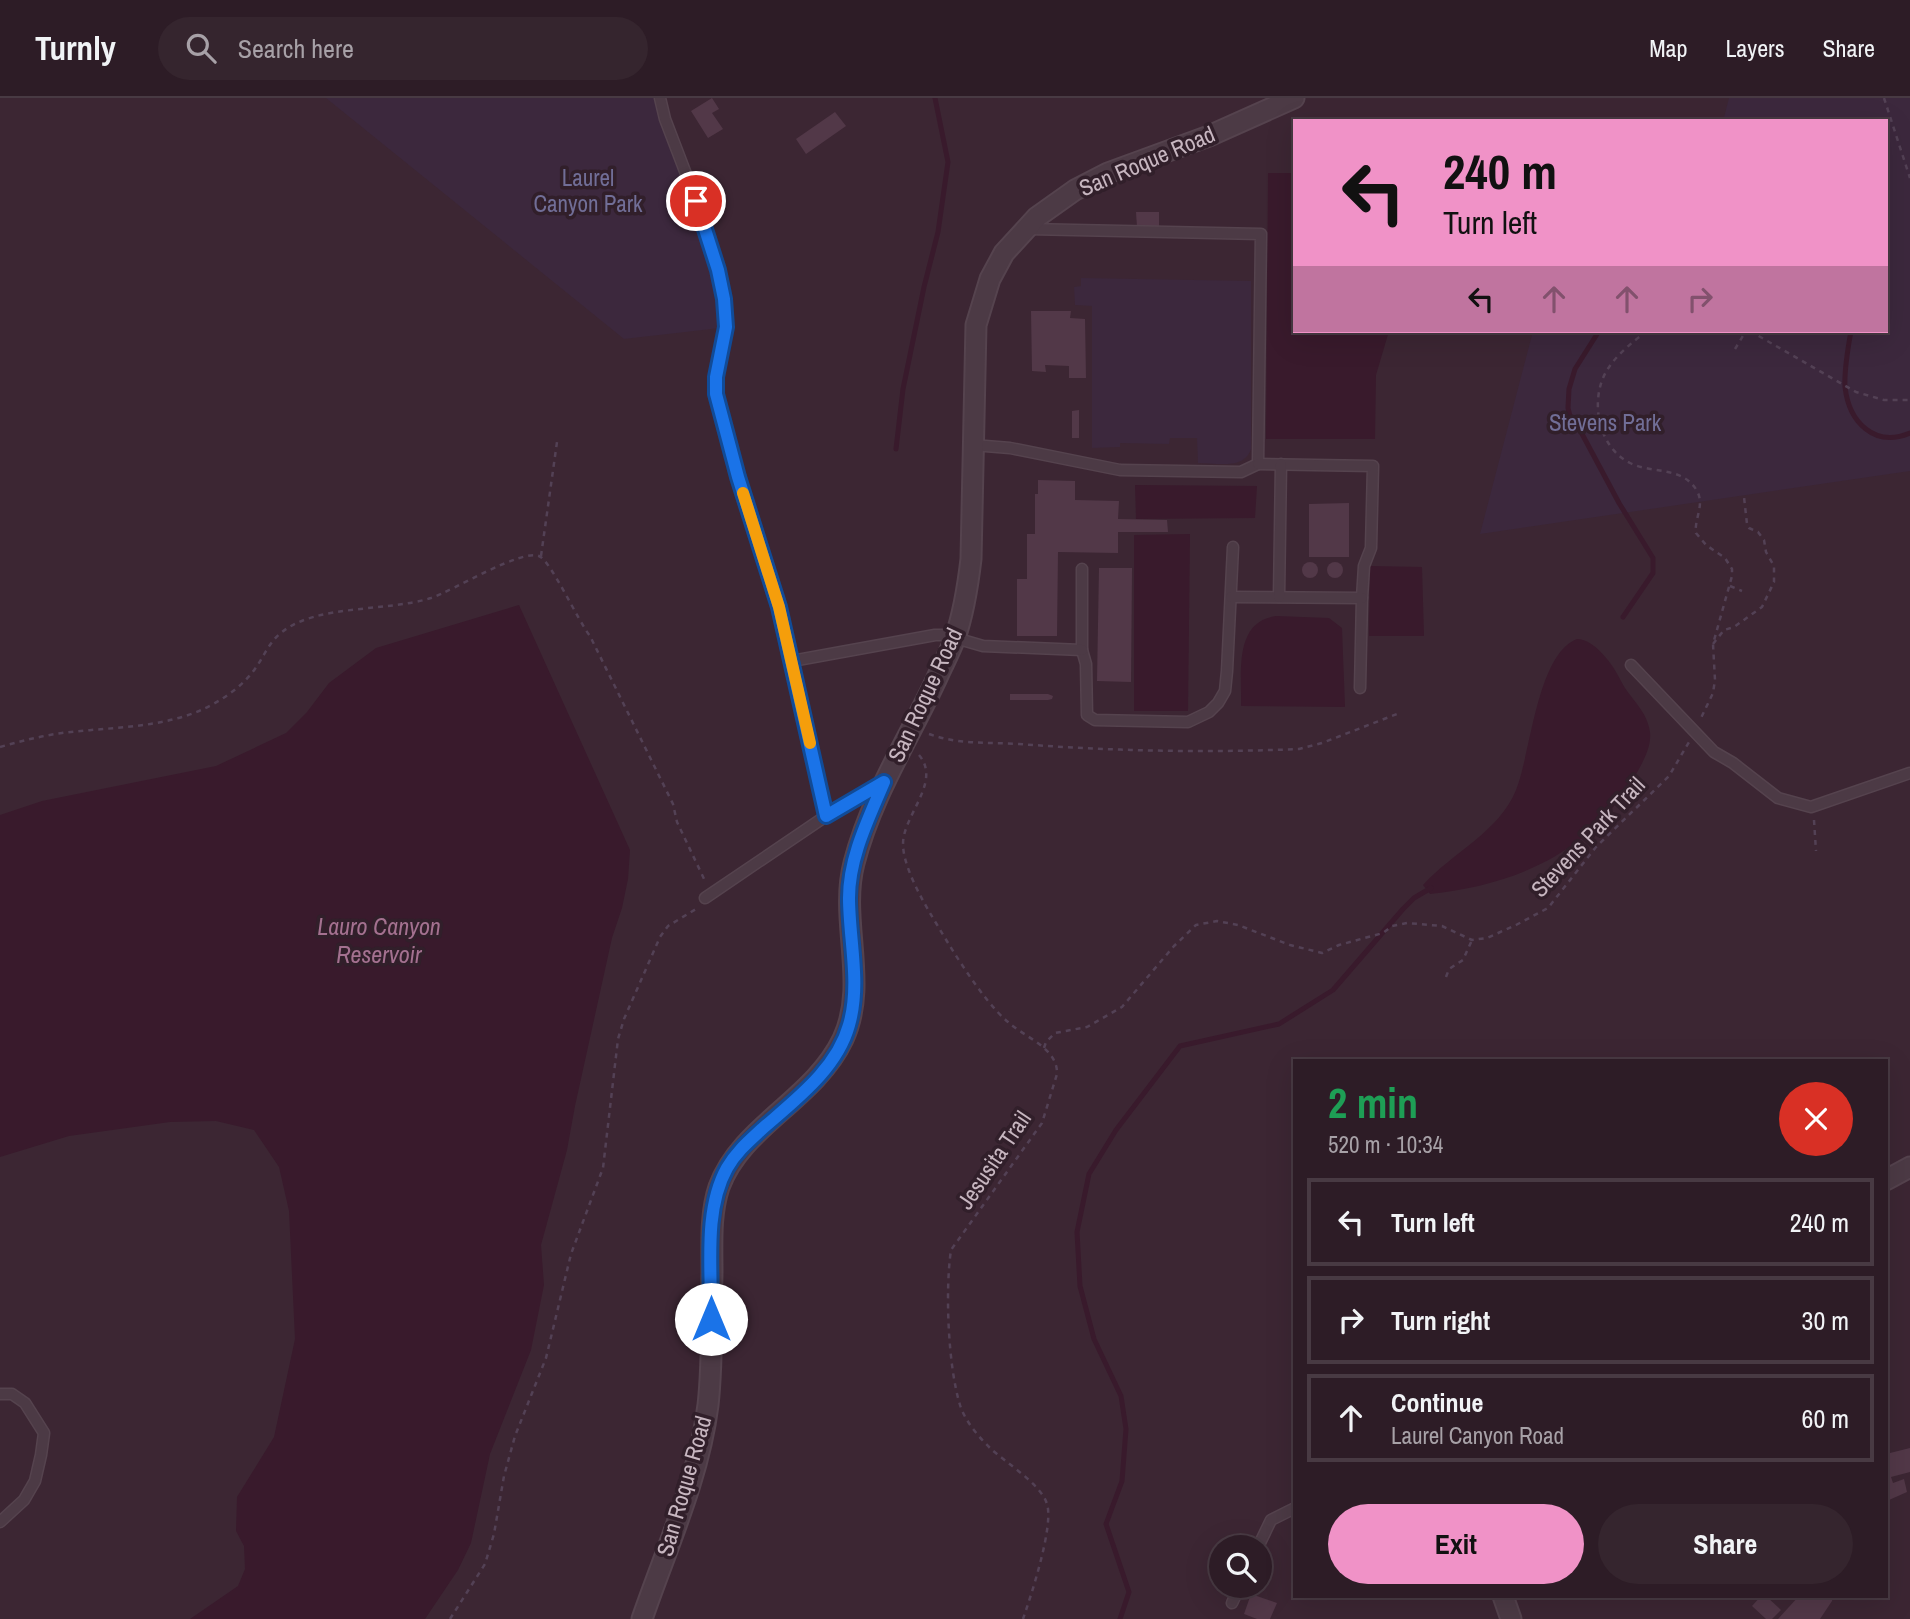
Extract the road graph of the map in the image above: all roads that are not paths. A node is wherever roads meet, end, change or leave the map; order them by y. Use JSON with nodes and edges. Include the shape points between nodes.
{"nodes":[{"id":1,"x":660,"y":98,"type":"edge"},
{"id":2,"x":1294,"y":98,"type":"edge"},
{"id":3,"x":1024,"y":229,"type":"junction"},
{"id":4,"x":973,"y":445,"type":"junction"},
{"id":5,"x":1258,"y":464,"type":"junction"},
{"id":6,"x":1281,"y":464,"type":"junction"},
{"id":7,"x":1233,"y":547,"type":"dead end"},
{"id":8,"x":1082,"y":569,"type":"dead end"},
{"id":9,"x":1231,"y":597,"type":"junction"},
{"id":10,"x":1279,"y":597,"type":"junction"},
{"id":11,"x":1362,"y":598,"type":"junction"},
{"id":12,"x":955,"y":639,"type":"junction"},
{"id":13,"x":1082,"y":649,"type":"junction"},
{"id":14,"x":792,"y":661,"type":"junction"},
{"id":15,"x":1631,"y":665,"type":"dead end"},
{"id":16,"x":1360,"y":688,"type":"dead end"},
{"id":17,"x":1910,"y":773,"type":"edge"},
{"id":18,"x":884,"y":782,"type":"junction"},
{"id":19,"x":826,"y":816,"type":"junction"},
{"id":20,"x":708,"y":895,"type":"road end"},
{"id":21,"x":1910,"y":1167,"type":"edge"},
{"id":22,"x":1888,"y":1179,"type":"edge"},
{"id":23,"x":0,"y":1394,"type":"edge"},
{"id":24,"x":1293,"y":1509,"type":"edge"},
{"id":25,"x":0,"y":1522,"type":"edge"},
{"id":26,"x":1264,"y":1535,"type":"edge"},
{"id":27,"x":1234,"y":1598,"type":"edge"},
{"id":28,"x":1504,"y":1598,"type":"edge"},
{"id":29,"x":1232,"y":1603,"type":"dead end"},
{"id":30,"x":642,"y":1619,"type":"edge"},
{"id":31,"x":1511,"y":1619,"type":"edge"}],
"edges":[{"from":1,"to":14,"type":"lane","via":[[718,270],[726,327],[716,394]]},
{"from":2,"to":3,"type":"street","name":"San Roque Road","via":[[1108,173],[1053,204]]},
{"from":3,"to":4,"type":"street","name":"San Roque Road","via":[[990,279],[978,316]]},
{"from":3,"to":5,"type":"lane","via":[[1261,234]]},
{"from":4,"to":5,"type":"lane","via":[[1120,470],[1241,472]]},
{"from":4,"to":12,"type":"street","name":"San Roque Road","via":[[971,559]]},
{"from":5,"to":6,"type":"lane"},
{"from":6,"to":10,"type":"lane"},
{"from":6,"to":11,"type":"lane","via":[[1373,466],[1371,548],[1364,566]]},
{"from":7,"to":9,"type":"lane"},
{"from":8,"to":13,"type":"lane"},
{"from":9,"to":10,"type":"lane"},
{"from":9,"to":13,"type":"lane","via":[[1225,691],[1200,718],[1188,722],[1090,719]]},
{"from":10,"to":11,"type":"lane"},
{"from":11,"to":16,"type":"lane"},
{"from":12,"to":13,"type":"lane","via":[[983,646]]},
{"from":12,"to":14,"type":"lane","via":[[935,635]]},
{"from":12,"to":18,"type":"street","name":"San Roque Road"},
{"from":14,"to":19,"type":"lane"},
{"from":15,"to":17,"type":"lane","via":[[1714,752],[1778,798],[1811,807]]},
{"from":18,"to":19,"type":"lane"},
{"from":18,"to":30,"type":"street","name":"San Roque Road","via":[[853,866],[849,895],[854,988],[849,1026],[833,1060],[739,1150],[718,1190],[712,1225],[708,1406],[686,1494]]},
{"from":19,"to":20,"type":"lane"},
{"from":21,"to":22,"type":"street"},
{"from":23,"to":25,"type":"lane","via":[[12,1394],[25,1403],[44,1433],[35,1481],[24,1500]]},
{"from":24,"to":26,"type":"lane","via":[[1271,1520]]},
{"from":27,"to":29,"type":"lane"},
{"from":28,"to":31,"type":"street"}]}
